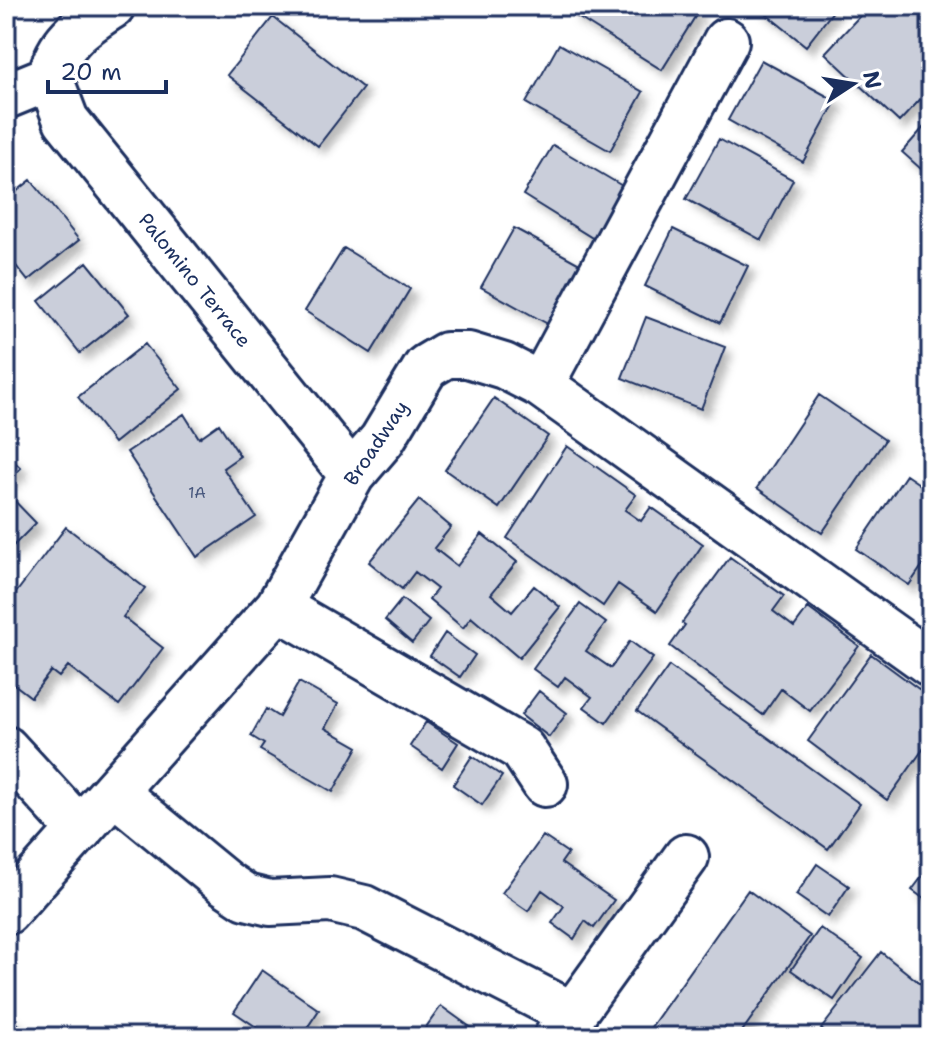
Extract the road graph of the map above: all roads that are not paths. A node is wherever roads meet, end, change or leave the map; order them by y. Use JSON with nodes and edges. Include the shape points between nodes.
{"nodes":[{"id":1,"x":112,"y":6,"type":"edge"},
{"id":2,"x":726,"y":41,"type":"dead end"},
{"id":3,"x":50,"y":78,"type":"junction"},
{"id":4,"x":6,"y":96,"type":"edge"},
{"id":5,"x":541,"y":385,"type":"junction"},
{"id":6,"x":352,"y":475,"type":"junction"},
{"id":7,"x":278,"y":607,"type":"junction"},
{"id":8,"x":931,"y":664,"type":"edge"},
{"id":9,"x":6,"y":749,"type":"edge"},
{"id":10,"x":545,"y":784,"type":"dead end"},
{"id":11,"x":114,"y":792,"type":"junction"},
{"id":12,"x":80,"y":830,"type":"junction"},
{"id":13,"x":686,"y":857,"type":"dead end"},
{"id":14,"x":6,"y":912,"type":"edge"},
{"id":15,"x":564,"y":1026,"type":"edge"}],
"edges":[{"from":1,"to":3,"type":"street","via":[[65,42]]},
{"from":2,"to":5,"type":"street"},
{"from":3,"to":4,"type":"street"},
{"from":3,"to":6,"type":"street","name":"Palomino Terrace","via":[[66,120]]},
{"from":5,"to":6,"type":"street","name":"Broadway","via":[[492,362],[446,355],[426,367],[382,440]]},
{"from":5,"to":8,"type":"street","name":"Broadway"},
{"from":6,"to":7,"type":"street","name":"Broadway"},
{"from":7,"to":10,"type":"street","via":[[522,749]]},
{"from":7,"to":11,"type":"street","name":"Broadway"},
{"from":9,"to":12,"type":"street"},
{"from":11,"to":12,"type":"street","name":"Broadway"},
{"from":11,"to":15,"type":"street","via":[[246,897],[270,903],[330,900],[364,908]]},
{"from":12,"to":14,"type":"street","name":"Broadway"},
{"from":13,"to":15,"type":"street"}]}
